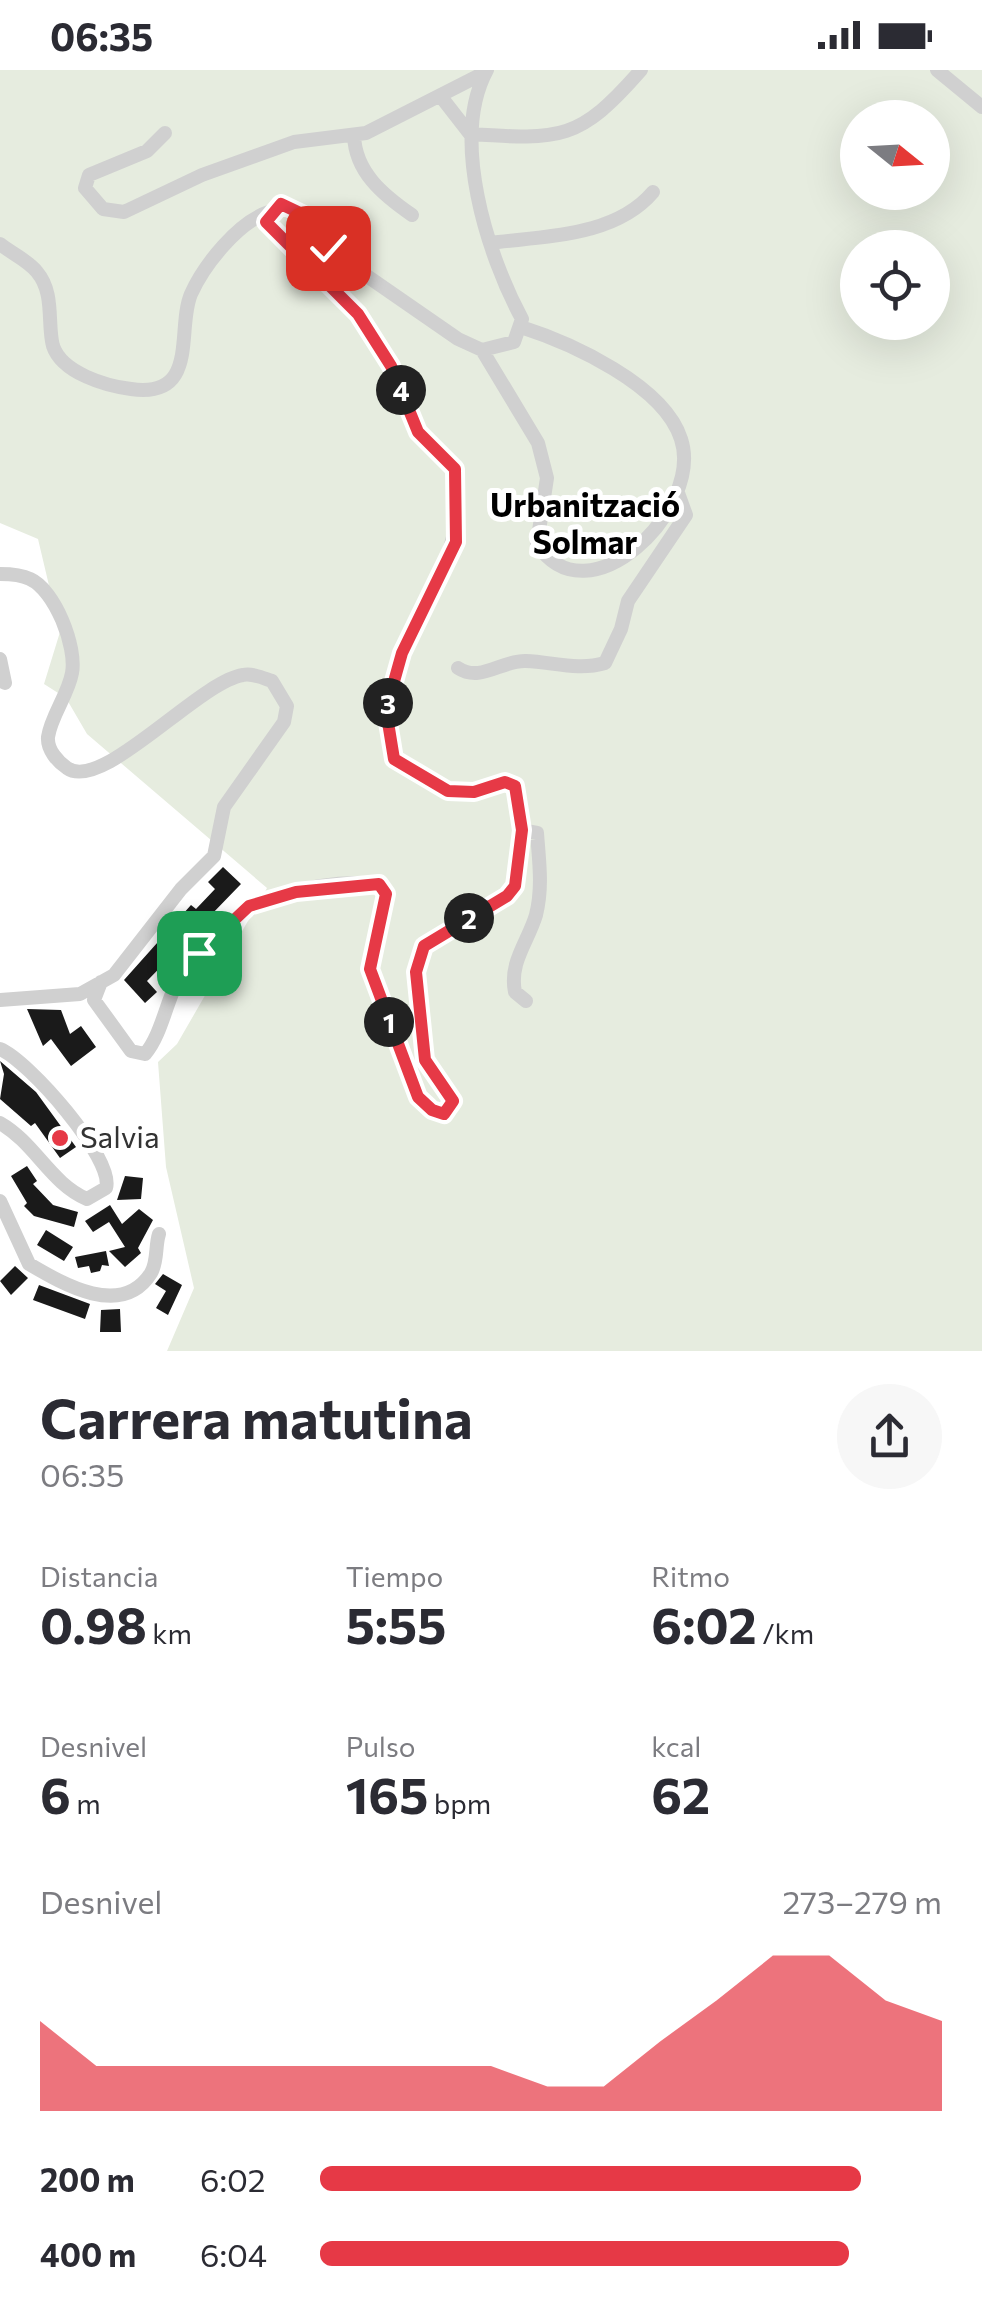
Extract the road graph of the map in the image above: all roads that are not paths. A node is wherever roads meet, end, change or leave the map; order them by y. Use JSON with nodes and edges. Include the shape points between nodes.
{"nodes":[{"id":1,"x":641,"y":70,"type":"edge"},
{"id":2,"x":937,"y":70,"type":"edge"},
{"id":3,"x":487,"y":71,"type":"edge"},
{"id":4,"x":442,"y":98,"type":"junction"},
{"id":5,"x":982,"y":107,"type":"edge"},
{"id":6,"x":165,"y":133,"type":"dead end"},
{"id":7,"x":470,"y":134,"type":"junction"},
{"id":8,"x":354,"y":135,"type":"junction"},
{"id":9,"x":653,"y":192,"type":"dead end"},
{"id":10,"x":270,"y":212,"type":"junction"},
{"id":11,"x":412,"y":215,"type":"dead end"},
{"id":12,"x":490,"y":242,"type":"junction"},
{"id":13,"x":0,"y":244,"type":"edge"},
{"id":14,"x":521,"y":328,"type":"junction"},
{"id":15,"x":482,"y":350,"type":"junction"},
{"id":16,"x":678,"y":492,"type":"junction"},
{"id":17,"x":0,"y":574,"type":"edge"},
{"id":18,"x":0,"y":659,"type":"edge"},
{"id":19,"x":458,"y":668,"type":"dead end"},
{"id":20,"x":6,"y":683,"type":"dead end"},
{"id":21,"x":522,"y":830,"type":"junction"},
{"id":22,"x":101,"y":982,"type":"junction"},
{"id":23,"x":0,"y":1000,"type":"edge"},
{"id":24,"x":526,"y":1000,"type":"dead end"},
{"id":25,"x":0,"y":1049,"type":"edge"},
{"id":26,"x":0,"y":1123,"type":"edge"},
{"id":27,"x":0,"y":1201,"type":"edge"},
{"id":28,"x":159,"y":1234,"type":"dead end"}],
"edges":[{"from":1,"to":7,"type":"street","via":[[602,114],[549,138]]},
{"from":2,"to":5,"type":"street"},
{"from":3,"to":4,"type":"street"},
{"from":3,"to":7,"type":"street","via":[[472,104]]},
{"from":4,"to":7,"type":"street"},
{"from":4,"to":8,"type":"street"},
{"from":6,"to":8,"type":"street","via":[[147,151],[89,175],[90,200],[124,212],[294,142]]},
{"from":7,"to":12,"type":"street"},
{"from":8,"to":11,"type":"street","via":[[354,158]]},
{"from":9,"to":12,"type":"street","via":[[613,221],[578,232]]},
{"from":10,"to":13,"type":"street","via":[[250,222],[212,261],[190,297],[180,366],[154,388],[134,390],[66,365],[53,346],[54,318],[37,271]]},
{"from":10,"to":15,"type":"street","via":[[290,206],[338,256]]},
{"from":10,"to":21,"type":"street","via":[[266,222],[358,314],[391,366],[418,432],[455,469],[456,542],[402,653],[386,710],[394,759],[448,791],[515,786]]},
{"from":12,"to":14,"type":"street"},
{"from":14,"to":15,"type":"street","via":[[514,342]]},
{"from":14,"to":16,"type":"street","via":[[574,348],[645,391],[666,412],[682,440]]},
{"from":15,"to":16,"type":"street","via":[[538,442],[547,478],[537,544],[545,556],[574,570],[617,562],[656,530]]},
{"from":16,"to":19,"type":"street","via":[[686,515],[628,601],[605,663],[574,667],[524,660],[477,674]]},
{"from":17,"to":22,"type":"street","via":[[40,587],[67,636],[73,671],[48,738],[51,753],[72,772],[130,751],[196,696],[246,674],[272,681],[286,706],[284,722],[224,808],[214,856],[114,976]]},
{"from":18,"to":20,"type":"street"},
{"from":21,"to":22,"type":"street","via":[[520,869],[507,896],[438,936],[419,958],[415,987],[425,1060],[453,1101],[444,1114],[418,1097],[370,969],[386,894],[379,884],[296,892],[249,906],[186,967],[144,1054],[131,1051],[94,1000]]},
{"from":21,"to":24,"type":"street","via":[[538,834],[541,869],[535,917],[512,974],[515,992]]},
{"from":22,"to":23,"type":"street","via":[[80,994]]},
{"from":25,"to":26,"type":"street","via":[[63,1106],[106,1168],[106,1188],[87,1199],[72,1193],[35,1150]]},
{"from":27,"to":28,"type":"street","via":[[29,1264],[101,1297],[130,1291],[150,1273]]}]}
